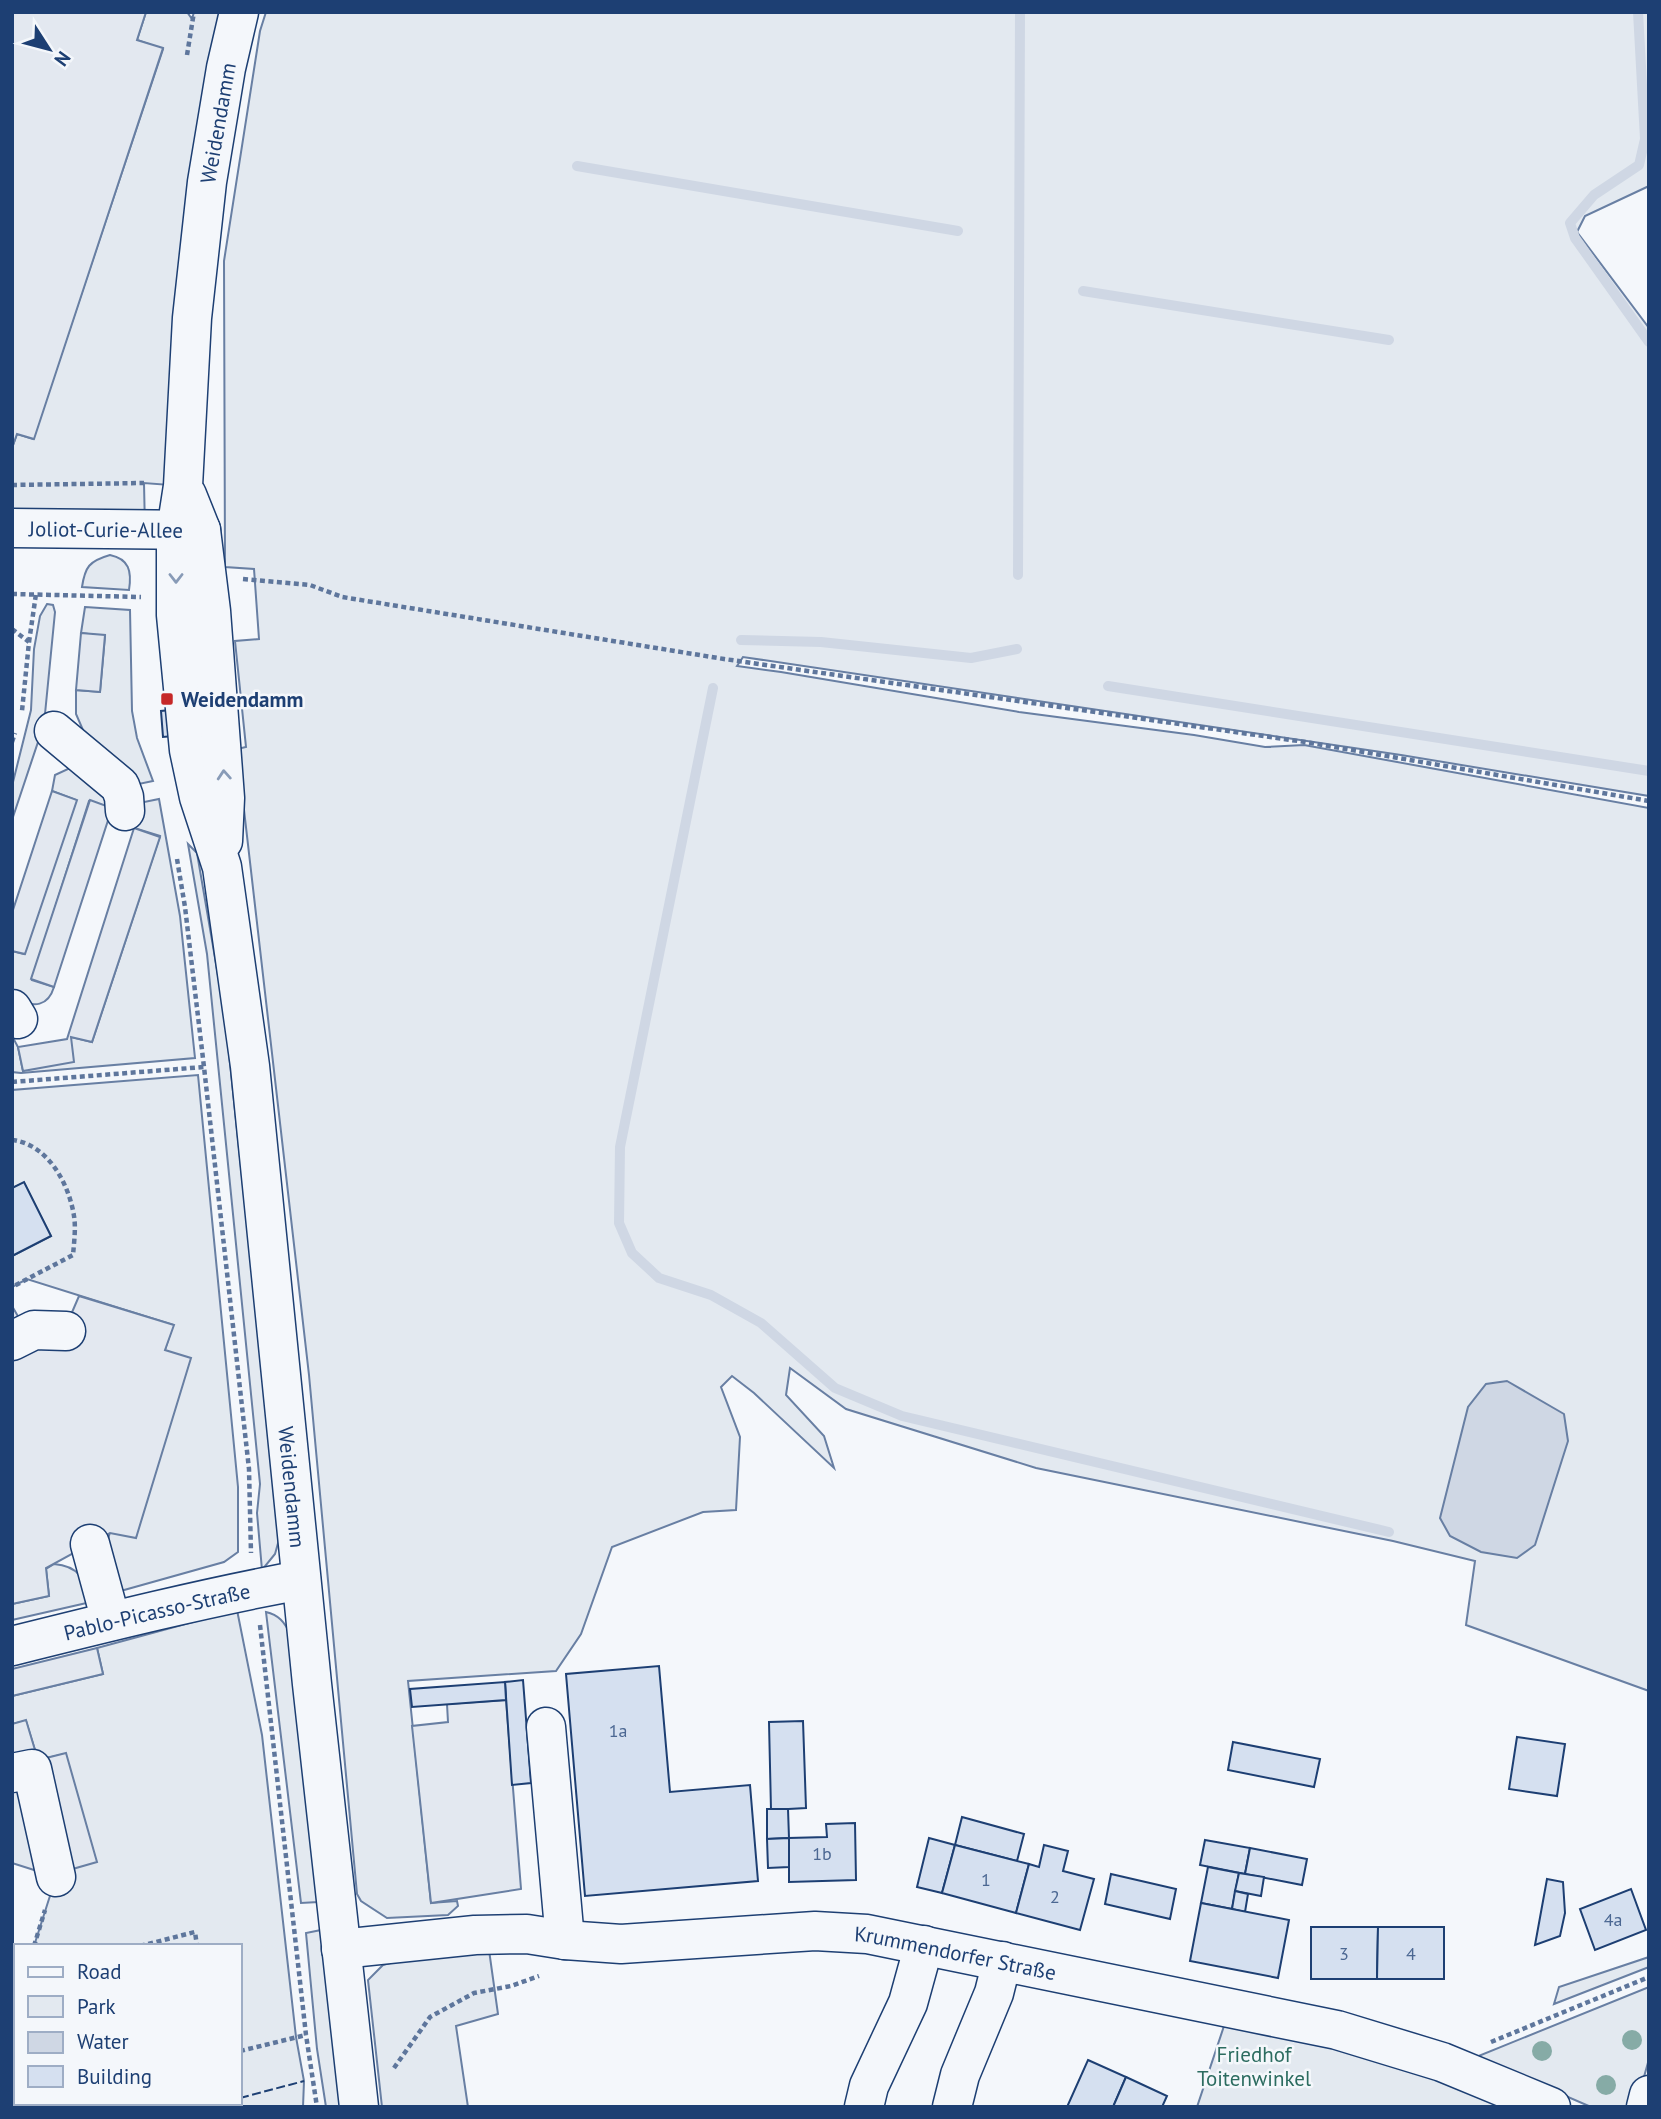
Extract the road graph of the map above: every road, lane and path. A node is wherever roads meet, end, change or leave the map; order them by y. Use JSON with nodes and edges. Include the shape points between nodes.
{"nodes":[{"id":1,"x":187,"y":12,"type":"edge"},
{"id":2,"x":239,"y":12,"type":"edge"},
{"id":3,"x":192,"y":20,"type":"dead end"},
{"id":4,"x":144,"y":483,"type":"dead end"},
{"id":5,"x":12,"y":485,"type":"edge"},
{"id":6,"x":12,"y":528,"type":"edge"},
{"id":7,"x":188,"y":530,"type":"junction"},
{"id":8,"x":234,"y":579,"type":"dead end"},
{"id":9,"x":12,"y":594,"type":"edge"},
{"id":10,"x":36,"y":594,"type":"junction"},
{"id":11,"x":142,"y":597,"type":"dead end"},
{"id":12,"x":12,"y":629,"type":"edge"},
{"id":13,"x":29,"y":642,"type":"junction"},
{"id":14,"x":37,"y":725,"type":"joint"},
{"id":15,"x":16,"y":731,"type":"dead end"},
{"id":16,"x":12,"y":743,"type":"edge"},
{"id":17,"x":1649,"y":801,"type":"edge"},
{"id":18,"x":125,"y":811,"type":"dead end"},
{"id":19,"x":204,"y":1066,"type":"dead end"},
{"id":20,"x":12,"y":1082,"type":"edge"},
{"id":21,"x":12,"y":1140,"type":"edge"},
{"id":22,"x":12,"y":1287,"type":"edge"},
{"id":23,"x":65,"y":1331,"type":"dead end"},
{"id":24,"x":12,"y":1341,"type":"edge"},
{"id":25,"x":90,"y":1544,"type":"dead end"},
{"id":26,"x":301,"y":1580,"type":"junction"},
{"id":27,"x":111,"y":1621,"type":"junction"},
{"id":28,"x":260,"y":1625,"type":"dead end"},
{"id":29,"x":12,"y":1646,"type":"edge"},
{"id":30,"x":546,"y":1727,"type":"dead end"},
{"id":31,"x":12,"y":1773,"type":"edge"},
{"id":32,"x":56,"y":1877,"type":"dead end"},
{"id":33,"x":565,"y":1940,"type":"junction"},
{"id":34,"x":148,"y":1944,"type":"edge"},
{"id":35,"x":197,"y":1944,"type":"edge"},
{"id":36,"x":924,"y":1945,"type":"junction"},
{"id":37,"x":341,"y":1949,"type":"junction"},
{"id":38,"x":1002,"y":1961,"type":"junction"},
{"id":39,"x":547,"y":1974,"type":"dead end"},
{"id":40,"x":1649,"y":1977,"type":"edge"},
{"id":41,"x":306,"y":2035,"type":"junction"},
{"id":42,"x":242,"y":2051,"type":"edge"},
{"id":43,"x":1442,"y":2062,"type":"junction"},
{"id":44,"x":391,"y":2074,"type":"dead end"},
{"id":45,"x":1649,"y":2095,"type":"edge"},
{"id":46,"x":317,"y":2107,"type":"edge"},
{"id":47,"x":359,"y":2107,"type":"edge"},
{"id":48,"x":864,"y":2107,"type":"edge"},
{"id":49,"x":952,"y":2107,"type":"edge"},
{"id":50,"x":1551,"y":2107,"type":"edge"},
{"id":51,"x":1646,"y":2107,"type":"edge"}],
"edges":[{"from":1,"to":3,"type":"path"},
{"from":2,"to":7,"type":"street","name":"Weidendamm","via":[[207,182],[192,318],[183,485]]},
{"from":4,"to":5,"type":"path"},
{"from":6,"to":7,"type":"street","name":"Joliot-Curie-Allee"},
{"from":7,"to":26,"type":"street","name":"Weidendamm","via":[[215,649],[225,798],[222,867],[250,1066]]},
{"from":8,"to":17,"type":"path","via":[[310,585],[342,597],[710,657],[1305,742]]},
{"from":9,"to":10,"type":"path"},
{"from":10,"to":11,"type":"path"},
{"from":10,"to":13,"type":"path"},
{"from":12,"to":13,"type":"path"},
{"from":13,"to":14,"type":"path","via":[[23,707]]},
{"from":14,"to":18,"type":"street","via":[[120,786]]},
{"from":15,"to":16,"type":"path"},
{"from":19,"to":20,"type":"path"},
{"from":21,"to":22,"type":"path","via":[[45,1154],[64,1183],[75,1218],[73,1255]]},
{"from":23,"to":24,"type":"street","via":[[34,1330]]},
{"from":25,"to":27,"type":"street"},
{"from":26,"to":27,"type":"street","name":"Pablo-Picasso-Straße"},
{"from":26,"to":37,"type":"street","name":"Weidendamm"},
{"from":27,"to":29,"type":"street","name":"Pablo-Picasso-Straße"},
{"from":28,"to":41,"type":"path"},
{"from":30,"to":33,"type":"street"},
{"from":31,"to":32,"type":"street","via":[[32,1769]]},
{"from":33,"to":36,"type":"street","name":"Krummendorfer Straße","via":[[621,1944],[815,1931],[867,1934]]},
{"from":33,"to":37,"type":"street","name":"Krummendorfer Straße","via":[[527,1934],[475,1935]]},
{"from":34,"to":35,"type":"path","via":[[195,1932]]},
{"from":36,"to":38,"type":"street","name":"Krummendorfer Straße"},
{"from":36,"to":48,"type":"street","via":[[908,2003],[869,2086]]},
{"from":37,"to":47,"type":"street","name":"Weidendamm"},
{"from":38,"to":43,"type":"street","name":"Krummendorfer Straße","via":[[1337,2030]]},
{"from":38,"to":49,"type":"street"},
{"from":39,"to":44,"type":"path","via":[[474,1993],[430,2017]]},
{"from":40,"to":43,"type":"path"},
{"from":41,"to":42,"type":"path"},
{"from":41,"to":46,"type":"path"},
{"from":43,"to":50,"type":"street","name":"Krummendorfer Straße"},
{"from":45,"to":51,"type":"street"}]}
